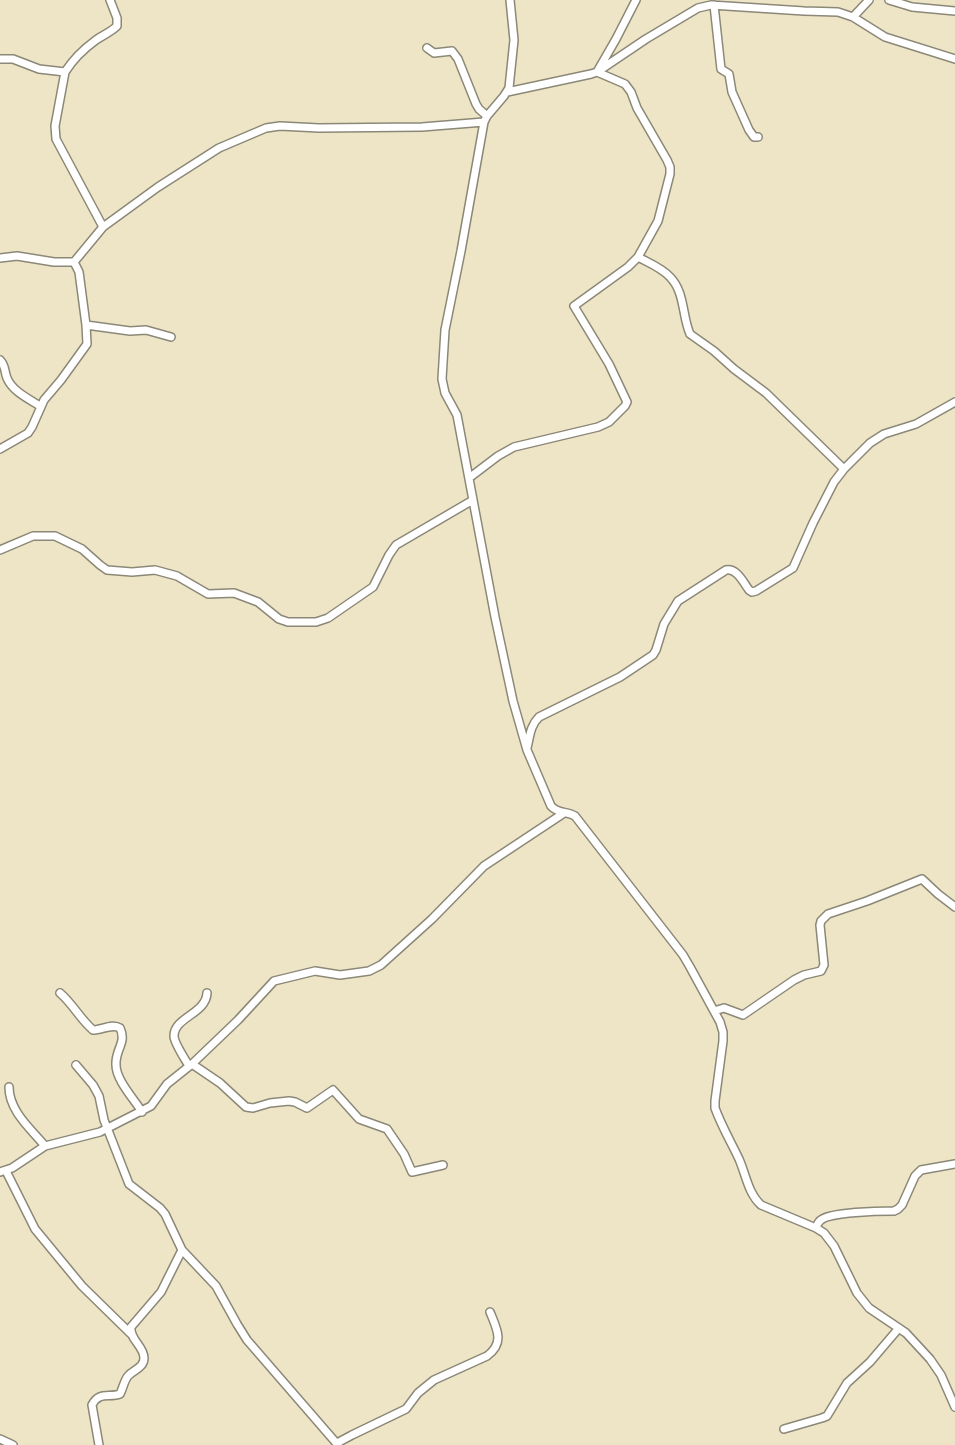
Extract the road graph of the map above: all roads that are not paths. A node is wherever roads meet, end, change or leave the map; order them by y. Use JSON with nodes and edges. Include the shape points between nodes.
{"nodes":[{"id":1,"x":110,"y":0,"type":"edge"},
{"id":2,"x":510,"y":0,"type":"edge"},
{"id":3,"x":636,"y":0,"type":"edge"},
{"id":4,"x":869,"y":0,"type":"edge"},
{"id":5,"x":889,"y":0,"type":"edge"},
{"id":6,"x":712,"y":3,"type":"edge"},
{"id":7,"x":955,"y":11,"type":"edge"},
{"id":8,"x":854,"y":16,"type":"junction"},
{"id":9,"x":428,"y":48,"type":"dead end"},
{"id":10,"x":0,"y":59,"type":"edge"},
{"id":11,"x":955,"y":59,"type":"edge"},
{"id":12,"x":65,"y":72,"type":"junction"},
{"id":13,"x":597,"y":72,"type":"junction"},
{"id":14,"x":507,"y":92,"type":"junction"},
{"id":15,"x":486,"y":119,"type":"junction"},
{"id":16,"x":758,"y":137,"type":"dead end"},
{"id":17,"x":102,"y":227,"type":"junction"},
{"id":18,"x":638,"y":257,"type":"junction"},
{"id":19,"x":0,"y":258,"type":"edge"},
{"id":20,"x":74,"y":262,"type":"junction"},
{"id":21,"x":86,"y":325,"type":"junction"},
{"id":22,"x":171,"y":337,"type":"dead end"},
{"id":23,"x":0,"y":360,"type":"edge"},
{"id":24,"x":955,"y":402,"type":"edge"},
{"id":25,"x":40,"y":406,"type":"junction"},
{"id":26,"x":0,"y":449,"type":"edge"},
{"id":27,"x":844,"y":469,"type":"junction"},
{"id":28,"x":469,"y":478,"type":"junction"},
{"id":29,"x":473,"y":500,"type":"junction"},
{"id":30,"x":0,"y":550,"type":"edge"},
{"id":31,"x":527,"y":750,"type":"junction"},
{"id":32,"x":564,"y":813,"type":"junction"},
{"id":33,"x":955,"y":907,"type":"edge"},
{"id":34,"x":60,"y":993,"type":"dead end"},
{"id":35,"x":207,"y":993,"type":"dead end"},
{"id":36,"x":714,"y":1011,"type":"junction"},
{"id":37,"x":76,"y":1065,"type":"dead end"},
{"id":38,"x":190,"y":1065,"type":"junction"},
{"id":39,"x":9,"y":1087,"type":"dead end"},
{"id":40,"x":142,"y":1112,"type":"junction"},
{"id":41,"x":107,"y":1129,"type":"junction"},
{"id":42,"x":45,"y":1146,"type":"junction"},
{"id":43,"x":955,"y":1164,"type":"edge"},
{"id":44,"x":443,"y":1165,"type":"dead end"},
{"id":45,"x":3,"y":1171,"type":"edge"},
{"id":46,"x":816,"y":1228,"type":"junction"},
{"id":47,"x":182,"y":1250,"type":"junction"},
{"id":48,"x":490,"y":1312,"type":"dead end"},
{"id":49,"x":899,"y":1328,"type":"junction"},
{"id":50,"x":131,"y":1334,"type":"junction"},
{"id":51,"x":955,"y":1407,"type":"edge"},
{"id":52,"x":784,"y":1429,"type":"dead end"},
{"id":53,"x":0,"y":1439,"type":"edge"},
{"id":54,"x":338,"y":1444,"type":"edge"},
{"id":55,"x":13,"y":1445,"type":"edge"},
{"id":56,"x":99,"y":1445,"type":"edge"}],
"edges":[{"from":1,"to":12,"type":"street","via":[[117,26],[91,44]]},
{"from":2,"to":14,"type":"street","via":[[514,40]]},
{"from":3,"to":13,"type":"street"},
{"from":4,"to":8,"type":"street"},
{"from":5,"to":7,"type":"street","via":[[912,8]]},
{"from":6,"to":8,"type":"street"},
{"from":6,"to":13,"type":"street","via":[[646,39]]},
{"from":6,"to":16,"type":"street","via":[[721,69],[729,74],[732,92],[749,130]]},
{"from":8,"to":11,"type":"street","via":[[885,37]]},
{"from":9,"to":15,"type":"street","via":[[434,53],[452,51]]},
{"from":10,"to":12,"type":"street"},
{"from":12,"to":17,"type":"street","via":[[56,139]]},
{"from":13,"to":14,"type":"street"},
{"from":13,"to":18,"type":"street","via":[[625,84],[670,167],[658,221]]},
{"from":14,"to":15,"type":"street"},
{"from":15,"to":17,"type":"street","via":[[422,127],[266,128],[212,152]]},
{"from":15,"to":28,"type":"street","via":[[446,322],[442,379],[457,415]]},
{"from":17,"to":20,"type":"street"},
{"from":18,"to":27,"type":"street","via":[[665,272],[676,284],[690,334],[766,393]]},
{"from":18,"to":28,"type":"street","via":[[574,306],[609,364],[626,398],[625,406],[598,427],[514,447]]},
{"from":19,"to":20,"type":"street"},
{"from":20,"to":21,"type":"street","via":[[79,272]]},
{"from":21,"to":22,"type":"street","via":[[147,330]]},
{"from":21,"to":25,"type":"street","via":[[85,348]]},
{"from":23,"to":25,"type":"street","via":[[11,385]]},
{"from":24,"to":27,"type":"street","via":[[912,426],[877,438]]},
{"from":25,"to":26,"type":"street","via":[[28,433]]},
{"from":27,"to":31,"type":"street","via":[[789,572],[752,592],[735,571],[726,570],[682,597],[664,624],[653,655],[615,680],[539,717],[531,728]]},
{"from":28,"to":29,"type":"street"},
{"from":29,"to":30,"type":"street","via":[[396,545],[373,587],[328,618],[315,622],[288,622],[258,602],[234,593],[208,594],[177,576],[155,570],[107,570],[82,549],[51,536],[33,536]]},
{"from":29,"to":31,"type":"street","via":[[513,701]]},
{"from":31,"to":32,"type":"street","via":[[551,806]]},
{"from":32,"to":36,"type":"street","via":[[575,816],[676,946]]},
{"from":32,"to":38,"type":"street","via":[[483,866],[381,965],[369,971],[340,975],[315,971],[274,981]]},
{"from":33,"to":36,"type":"street","via":[[922,879],[828,914],[820,925],[824,967],[821,971],[799,977],[742,1015],[724,1008]]},
{"from":34,"to":40,"type":"street","via":[[93,1030],[120,1028],[123,1037],[116,1056],[117,1071]]},
{"from":35,"to":38,"type":"street","via":[[207,1000],[180,1023],[174,1035]]},
{"from":36,"to":46,"type":"street","via":[[723,1032],[715,1108],[751,1193],[761,1206]]},
{"from":37,"to":41,"type":"street","via":[[99,1096]]},
{"from":38,"to":40,"type":"street"},
{"from":38,"to":44,"type":"street","via":[[250,1108],[289,1101],[307,1108],[333,1090],[359,1119],[387,1129],[412,1172]]},
{"from":39,"to":42,"type":"street","via":[[13,1105]]},
{"from":40,"to":41,"type":"street"},
{"from":41,"to":42,"type":"street"},
{"from":41,"to":47,"type":"street","via":[[129,1184],[165,1214]]},
{"from":42,"to":45,"type":"street"},
{"from":43,"to":46,"type":"street","via":[[921,1170],[902,1206],[894,1211],[826,1217]]},
{"from":45,"to":50,"type":"street","via":[[35,1229],[82,1286]]},
{"from":46,"to":49,"type":"street","via":[[829,1239],[863,1301]]},
{"from":47,"to":50,"type":"street","via":[[161,1292],[131,1327]]},
{"from":47,"to":54,"type":"street","via":[[216,1286],[247,1340]]},
{"from":48,"to":54,"type":"street","via":[[498,1334],[492,1352],[434,1380],[403,1411]]},
{"from":49,"to":51,"type":"street","via":[[936,1366]]},
{"from":49,"to":52,"type":"street","via":[[850,1380],[827,1416]]},
{"from":50,"to":56,"type":"street","via":[[143,1363],[128,1376],[120,1394],[101,1396],[94,1401]]},
{"from":53,"to":55,"type":"street"}]}
